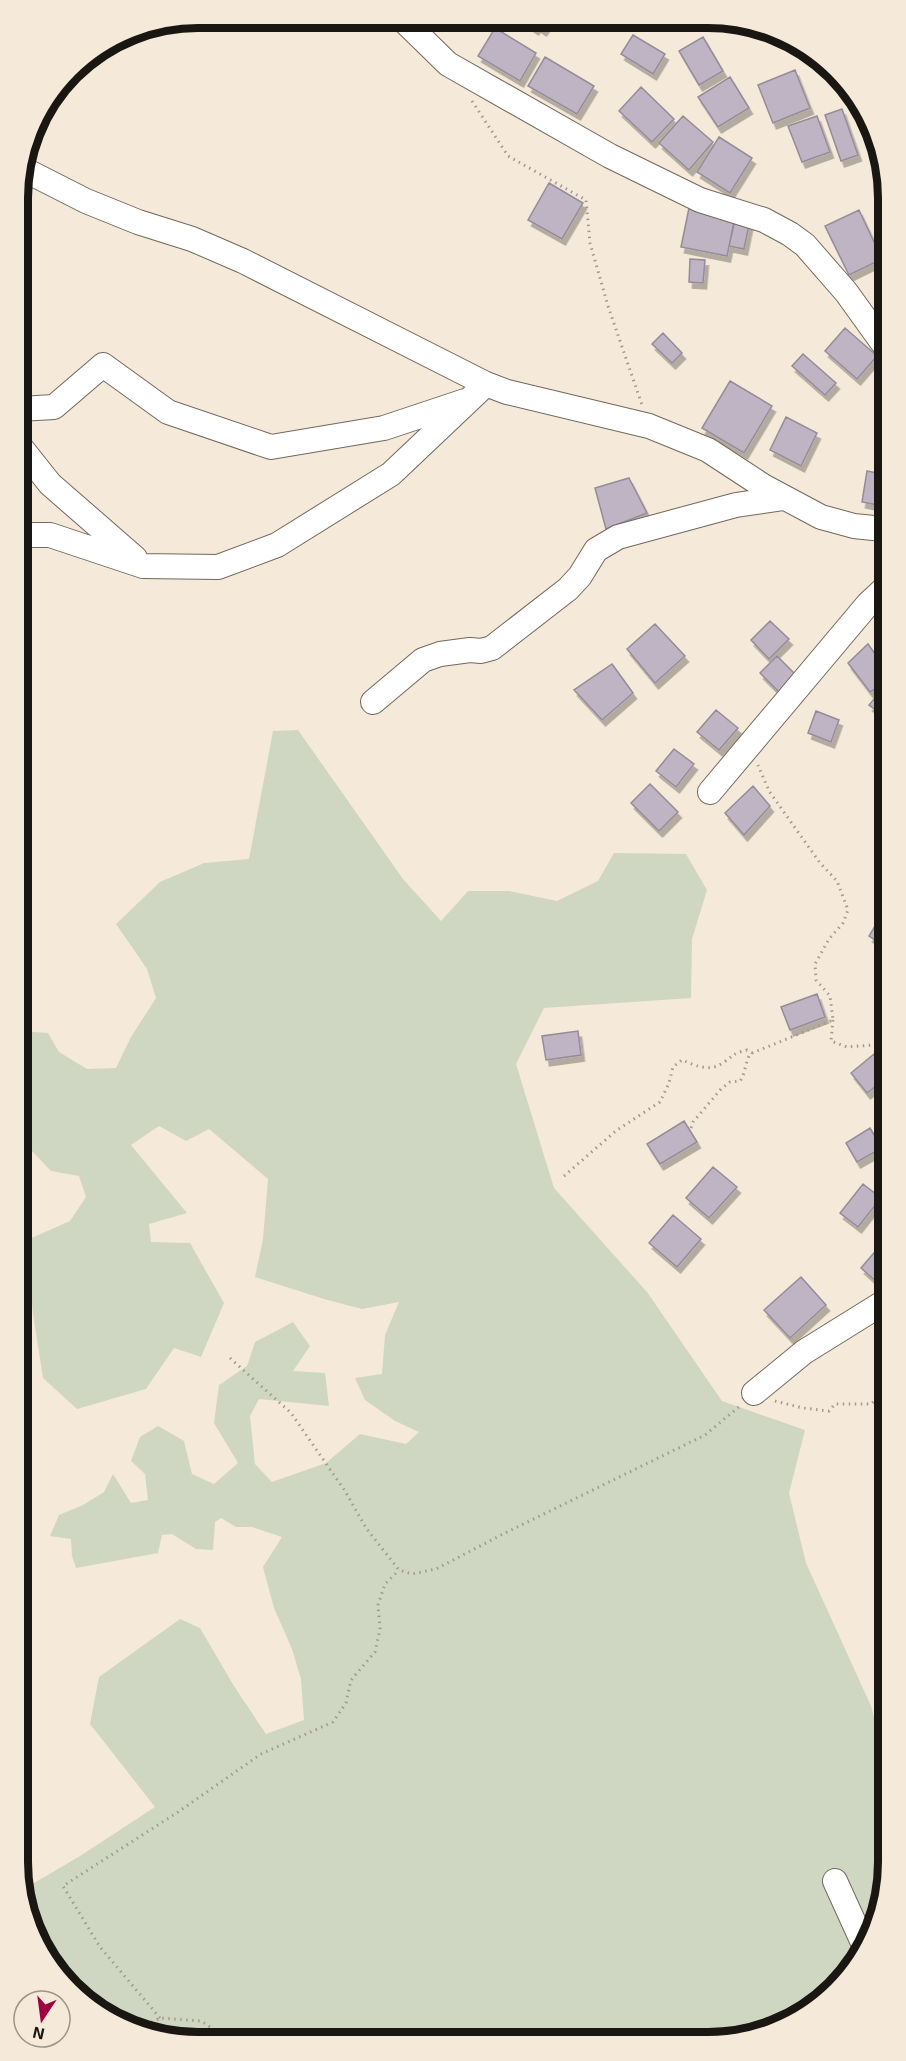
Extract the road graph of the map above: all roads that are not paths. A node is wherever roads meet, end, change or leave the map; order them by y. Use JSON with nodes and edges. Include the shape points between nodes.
{"nodes":[{"id":1,"x":411,"y":28,"type":"edge"},
{"id":2,"x":31,"y":173,"type":"edge"},
{"id":3,"x":878,"y":336,"type":"edge"},
{"id":4,"x":478,"y":392,"type":"junction"},
{"id":5,"x":29,"y":408,"type":"edge"},
{"id":6,"x":29,"y":457,"type":"edge"},
{"id":7,"x":784,"y":498,"type":"junction"},
{"id":8,"x":878,"y":528,"type":"edge"},
{"id":9,"x":29,"y":535,"type":"edge"},
{"id":10,"x":143,"y":566,"type":"junction"},
{"id":11,"x":878,"y":595,"type":"edge"},
{"id":12,"x":373,"y":702,"type":"dead end"},
{"id":13,"x":710,"y":792,"type":"dead end"},
{"id":14,"x":877,"y":1306,"type":"edge"},
{"id":15,"x":754,"y":1393,"type":"road end"},
{"id":16,"x":835,"y":1881,"type":"dead end"},
{"id":17,"x":860,"y":1937,"type":"edge"}],
"edges":[{"from":1,"to":3,"type":"street","via":[[448,64],[610,156],[700,200],[764,220],[790,234],[806,245]]},
{"from":2,"to":4,"type":"street","via":[[86,201],[243,261]]},
{"from":4,"to":5,"type":"street","via":[[384,428],[271,447],[168,412],[104,365],[54,407]]},
{"from":4,"to":7,"type":"street","via":[[507,392],[649,426],[708,450]]},
{"from":4,"to":10,"type":"street","via":[[391,474],[277,545],[218,567]]},
{"from":6,"to":10,"type":"street","via":[[50,484]]},
{"from":7,"to":8,"type":"street","via":[[821,517]]},
{"from":7,"to":12,"type":"street","via":[[736,505],[601,545],[568,589],[492,648],[423,660]]},
{"from":9,"to":10,"type":"street","via":[[50,535]]},
{"from":11,"to":13,"type":"street"},
{"from":14,"to":15,"type":"street","via":[[804,1352]]},
{"from":16,"to":17,"type":"street"}]}
